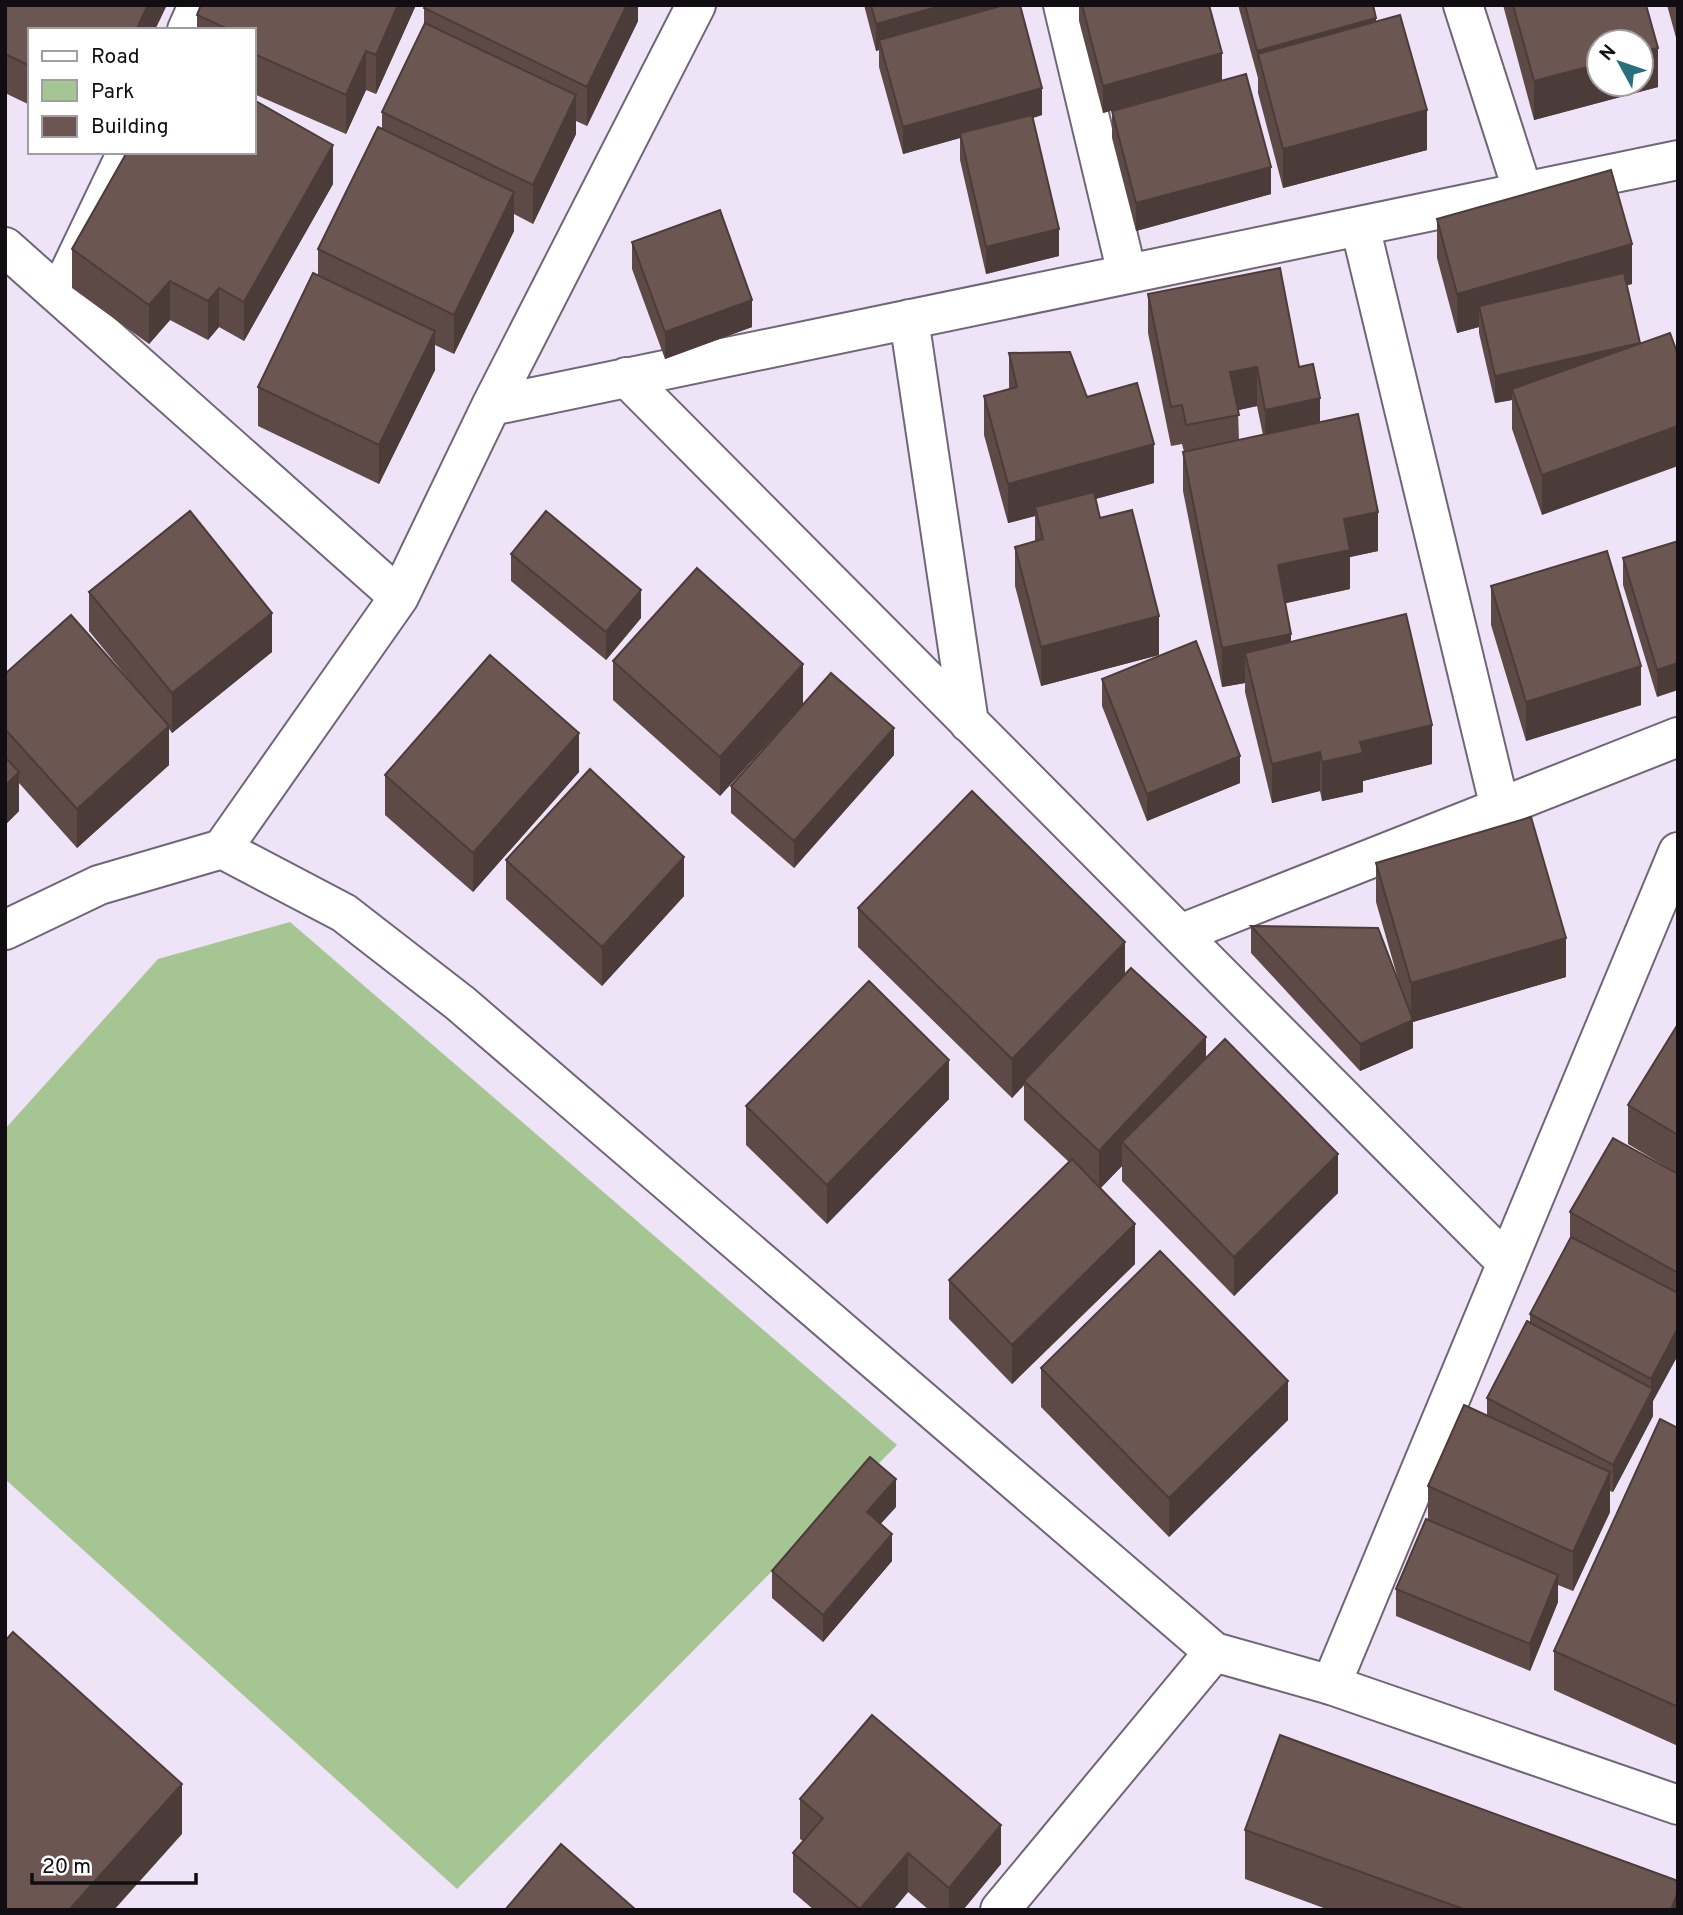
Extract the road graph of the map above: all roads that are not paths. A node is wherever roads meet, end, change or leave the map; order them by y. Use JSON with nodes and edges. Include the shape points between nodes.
{"nodes":[{"id":1,"x":198,"y":5,"type":"edge"},
{"id":2,"x":696,"y":5,"type":"edge"},
{"id":3,"x":1063,"y":5,"type":"edge"},
{"id":4,"x":1463,"y":5,"type":"edge"},
{"id":5,"x":188,"y":28,"type":"edge"},
{"id":6,"x":126,"y":154,"type":"edge"},
{"id":7,"x":1678,"y":160,"type":"edge"},
{"id":8,"x":1523,"y":192,"type":"junction"},
{"id":9,"x":1360,"y":226,"type":"junction"},
{"id":10,"x":5,"y":247,"type":"edge"},
{"id":11,"x":1127,"y":274,"type":"junction"},
{"id":12,"x":58,"y":294,"type":"junction"},
{"id":13,"x":908,"y":319,"type":"junction"},
{"id":14,"x":626,"y":377,"type":"junction"},
{"id":15,"x":491,"y":406,"type":"junction"},
{"id":16,"x":398,"y":597,"type":"junction"},
{"id":17,"x":969,"y":723,"type":"junction"},
{"id":18,"x":1678,"y":737,"type":"edge"},
{"id":19,"x":1500,"y":808,"type":"junction"},
{"id":20,"x":222,"y":849,"type":"junction"},
{"id":21,"x":1678,"y":852,"type":"edge"},
{"id":22,"x":5,"y":930,"type":"edge"},
{"id":23,"x":1180,"y":934,"type":"junction"},
{"id":24,"x":1507,"y":1263,"type":"junction"},
{"id":25,"x":1214,"y":1652,"type":"junction"},
{"id":26,"x":1331,"y":1685,"type":"junction"},
{"id":27,"x":1678,"y":1805,"type":"edge"},
{"id":28,"x":1000,"y":1910,"type":"edge"}],
"edges":[{"from":1,"to":5,"type":"street"},
{"from":2,"to":15,"type":"street"},
{"from":3,"to":11,"type":"street"},
{"from":4,"to":8,"type":"street"},
{"from":6,"to":12,"type":"street"},
{"from":7,"to":8,"type":"street"},
{"from":8,"to":9,"type":"street"},
{"from":9,"to":11,"type":"street"},
{"from":9,"to":19,"type":"street"},
{"from":10,"to":12,"type":"street"},
{"from":11,"to":13,"type":"street"},
{"from":12,"to":16,"type":"street"},
{"from":13,"to":14,"type":"street"},
{"from":13,"to":17,"type":"street"},
{"from":14,"to":15,"type":"street"},
{"from":14,"to":17,"type":"street"},
{"from":15,"to":16,"type":"street"},
{"from":16,"to":20,"type":"street"},
{"from":17,"to":23,"type":"street"},
{"from":18,"to":19,"type":"street"},
{"from":19,"to":23,"type":"street"},
{"from":20,"to":22,"type":"street","via":[[99,885]]},
{"from":20,"to":25,"type":"street","via":[[344,913],[460,1003]]},
{"from":21,"to":24,"type":"street"},
{"from":23,"to":24,"type":"street"},
{"from":24,"to":26,"type":"street"},
{"from":25,"to":26,"type":"street"},
{"from":25,"to":28,"type":"street"},
{"from":26,"to":27,"type":"street"}]}
